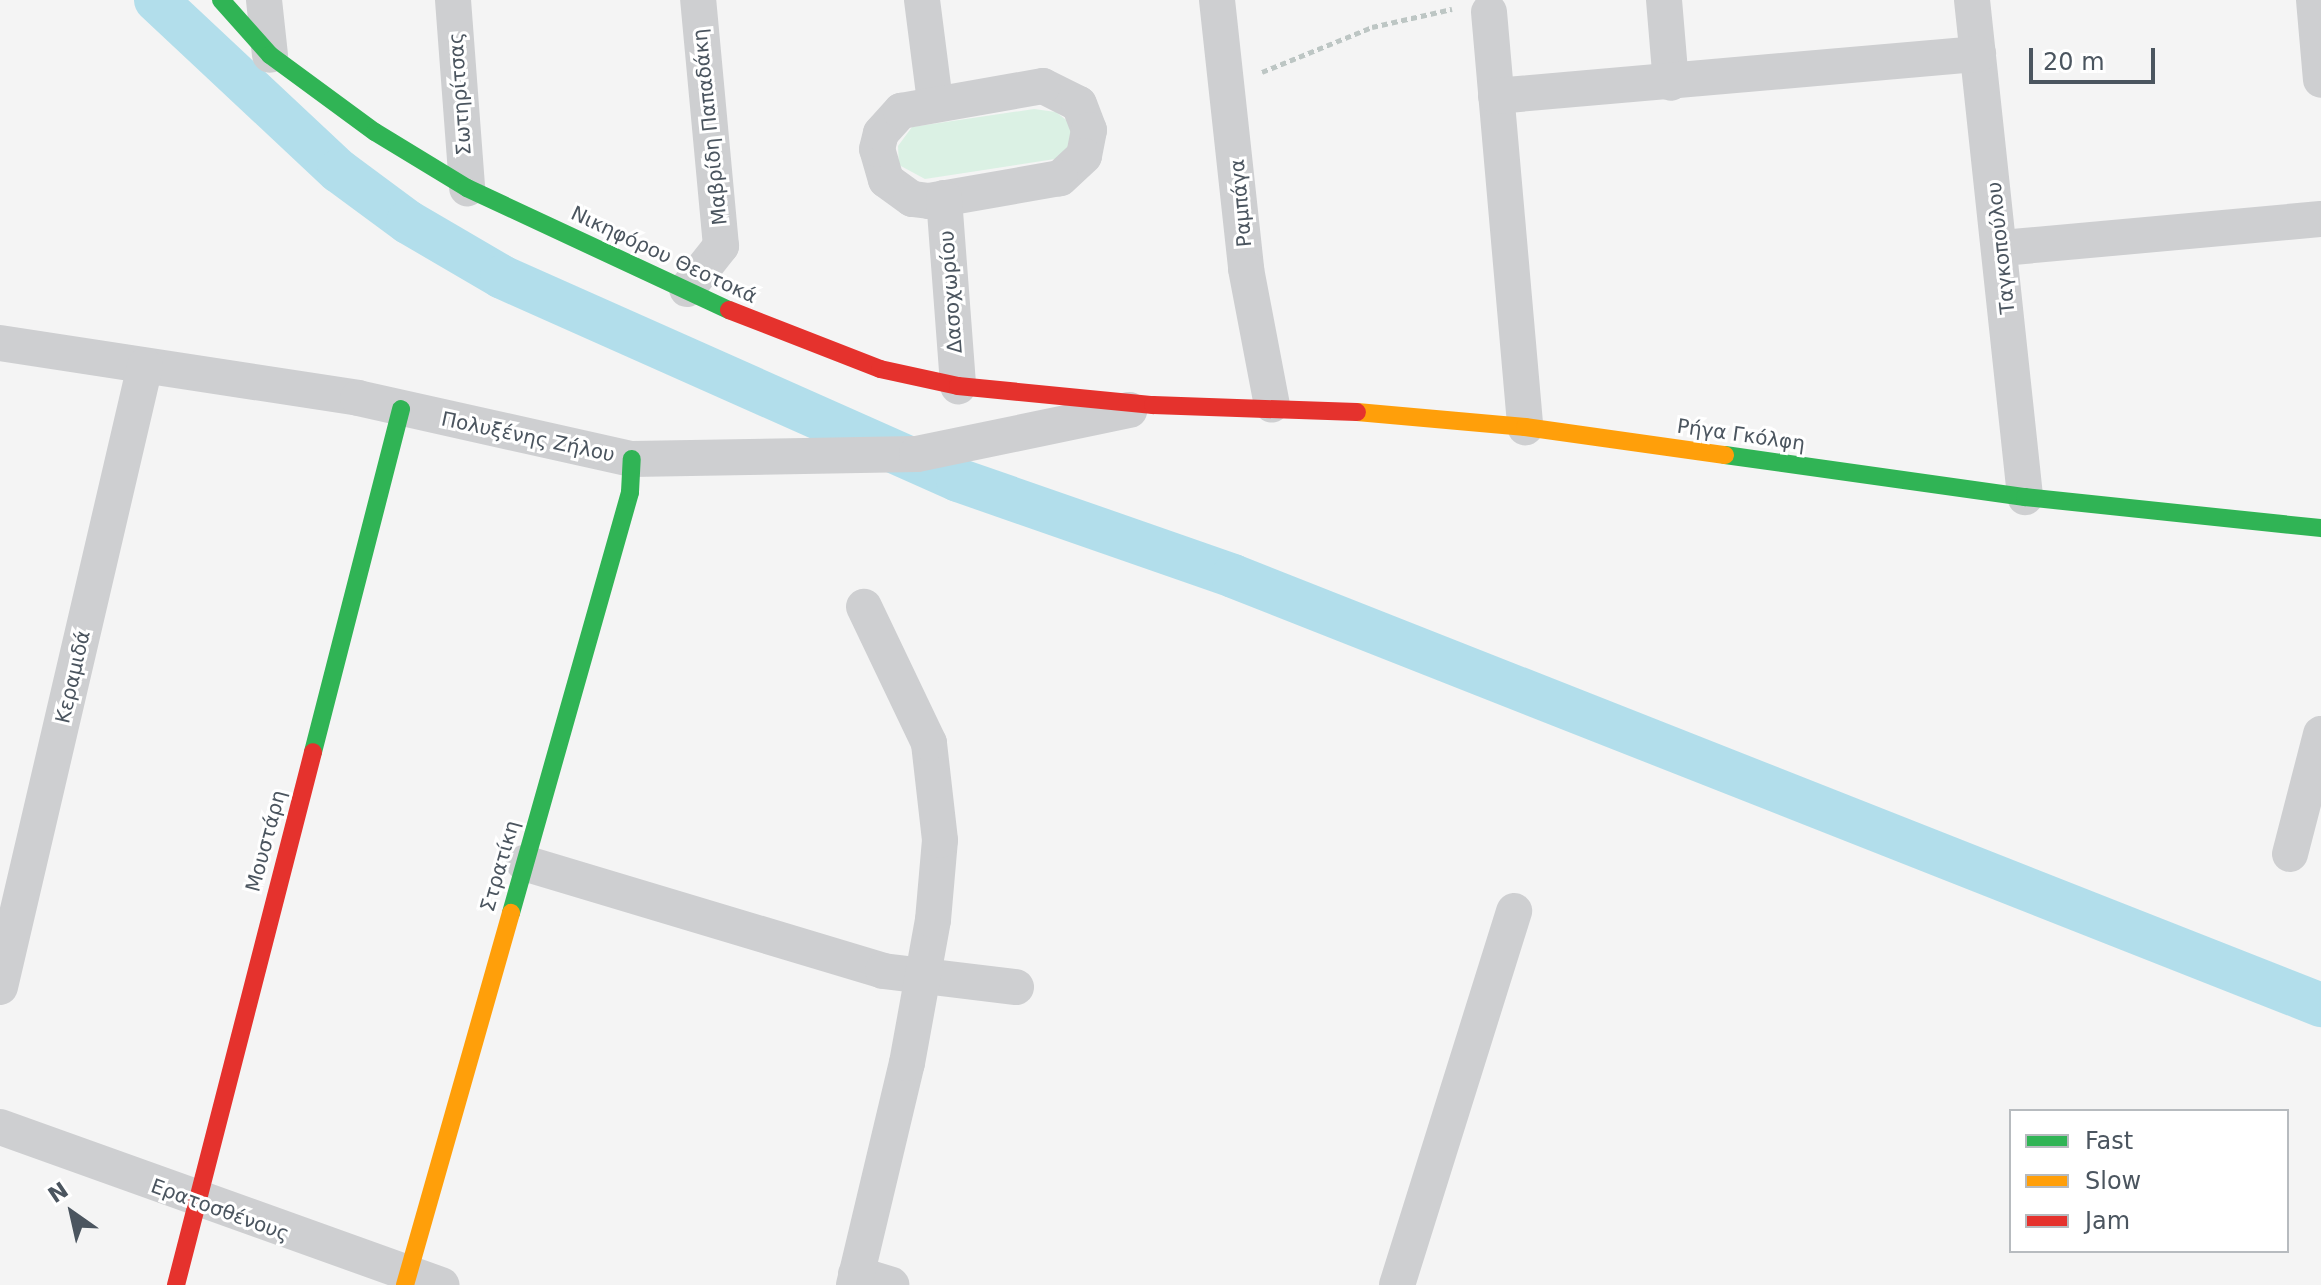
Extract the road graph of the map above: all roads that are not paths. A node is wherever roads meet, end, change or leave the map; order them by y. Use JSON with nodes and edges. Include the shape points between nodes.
{"nodes":[{"id":1,"x":221,"y":0,"type":"edge"},
{"id":2,"x":264,"y":0,"type":"edge"},
{"id":3,"x":453,"y":0,"type":"edge"},
{"id":4,"x":698,"y":0,"type":"edge"},
{"id":5,"x":922,"y":0,"type":"edge"},
{"id":6,"x":1217,"y":0,"type":"edge"},
{"id":7,"x":1664,"y":0,"type":"edge"},
{"id":8,"x":1972,"y":0,"type":"edge"},
{"id":9,"x":2314,"y":0,"type":"edge"},
{"id":10,"x":1489,"y":12,"type":"road end"},
{"id":11,"x":1978,"y":54,"type":"junction"},
{"id":12,"x":270,"y":55,"type":"junction"},
{"id":13,"x":2321,"y":80,"type":"edge"},
{"id":14,"x":1671,"y":83,"type":"junction"},
{"id":15,"x":1496,"y":96,"type":"junction"},
{"id":16,"x":935,"y":102,"type":"junction"},
{"id":17,"x":467,"y":188,"type":"junction"},
{"id":18,"x":944,"y":198,"type":"junction"},
{"id":19,"x":2321,"y":219,"type":"edge"},
{"id":20,"x":2002,"y":248,"type":"junction"},
{"id":21,"x":687,"y":289,"type":"junction"},
{"id":22,"x":0,"y":343,"type":"edge"},
{"id":23,"x":145,"y":366,"type":"junction"},
{"id":24,"x":958,"y":386,"type":"junction"},
{"id":25,"x":1153,"y":405,"type":"junction"},
{"id":26,"x":1272,"y":405,"type":"junction"},
{"id":27,"x":401,"y":409,"type":"junction"},
{"id":28,"x":1525,"y":427,"type":"junction"},
{"id":29,"x":632,"y":459,"type":"junction"},
{"id":30,"x":2025,"y":497,"type":"junction"},
{"id":31,"x":2321,"y":528,"type":"edge"},
{"id":32,"x":864,"y":607,"type":"dead end"},
{"id":33,"x":2321,"y":734,"type":"edge"},
{"id":34,"x":2290,"y":854,"type":"dead end"},
{"id":35,"x":524,"y":863,"type":"junction"},
{"id":36,"x":1514,"y":911,"type":"dead end"},
{"id":37,"x":923,"y":981,"type":"junction"},
{"id":38,"x":0,"y":987,"type":"edge"},
{"id":39,"x":1016,"y":987,"type":"dead end"},
{"id":40,"x":0,"y":1127,"type":"edge"},
{"id":41,"x":196,"y":1202,"type":"junction"},
{"id":42,"x":406,"y":1280,"type":"edge"},
{"id":43,"x":855,"y":1280,"type":"edge"},
{"id":44,"x":176,"y":1285,"type":"edge"},
{"id":45,"x":442,"y":1285,"type":"edge"},
{"id":46,"x":891,"y":1285,"type":"edge"},
{"id":47,"x":1397,"y":1285,"type":"edge"}],
"edges":[{"from":1,"to":12,"type":"street","name":"Νικηφόρου Θεοτοκά"},
{"from":2,"to":12,"type":"street"},
{"from":3,"to":17,"type":"street","name":"Σωτηρίτσας"},
{"from":4,"to":21,"type":"street","name":"Μαβρίδη Παπαδάκη","via":[[721,246]]},
{"from":5,"to":16,"type":"street"},
{"from":6,"to":26,"type":"street","name":"Ραμπάγα","via":[[1246,269]]},
{"from":7,"to":14,"type":"street"},
{"from":8,"to":11,"type":"street","name":"Ταγκοπούλου"},
{"from":9,"to":13,"type":"street"},
{"from":10,"to":15,"type":"street"},
{"from":11,"to":14,"type":"street"},
{"from":11,"to":20,"type":"street","name":"Ταγκοπούλου"},
{"from":12,"to":17,"type":"street","name":"Νικηφόρου Θεοτοκά","via":[[375,132]]},
{"from":14,"to":15,"type":"street"},
{"from":15,"to":28,"type":"street"},
{"from":16,"to":18,"type":"street","via":[[901,111],[881,133],[877,149],[886,180],[897,192],[912,199]]},
{"from":16,"to":18,"type":"street","via":[[1056,88],[1079,104],[1089,130],[1084,156],[1060,178]]},
{"from":17,"to":21,"type":"street","name":"Νικηφόρου Θεοτοκά"},
{"from":18,"to":24,"type":"street","name":"Δασοχωρίου"},
{"from":19,"to":20,"type":"street"},
{"from":20,"to":30,"type":"street","name":"Ταγκοπούλου"},
{"from":21,"to":24,"type":"street","name":"Νικηφόρου Θεοτοκά","via":[[788,337],[880,369]]},
{"from":22,"to":23,"type":"street","name":"Πολυξένης Ζήλου"},
{"from":23,"to":27,"type":"street","name":"Πολυξένης Ζήλου"},
{"from":23,"to":38,"type":"street","name":"Κεραμιδά"},
{"from":24,"to":25,"type":"street","name":"Νικηφόρου Θεοτοκά"},
{"from":25,"to":26,"type":"street","name":"Ρήγα Γκόλφη"},
{"from":25,"to":29,"type":"street","name":"Πολυξένης Ζήλου","via":[[917,454]]},
{"from":26,"to":28,"type":"street","name":"Ρήγα Γκόλφη"},
{"from":27,"to":29,"type":"street","name":"Πολυξένης Ζήλου"},
{"from":27,"to":41,"type":"street","name":"Μουστάρη"},
{"from":28,"to":30,"type":"street","name":"Ρήγα Γκόλφη"},
{"from":29,"to":35,"type":"street","name":"Στρατίκη","via":[[630,492]]},
{"from":30,"to":31,"type":"street","name":"Ρήγα Γκόλφη"},
{"from":32,"to":37,"type":"street","via":[[916,707],[937,779],[940,875]]},
{"from":33,"to":34,"type":"street"},
{"from":35,"to":37,"type":"street"},
{"from":35,"to":42,"type":"street","name":"Στρατίκη"},
{"from":36,"to":47,"type":"street"},
{"from":37,"to":39,"type":"street"},
{"from":37,"to":43,"type":"street"},
{"from":40,"to":41,"type":"street","name":"Ερατοσθένους"},
{"from":41,"to":42,"type":"street","name":"Ερατοσθένους"},
{"from":41,"to":44,"type":"street","name":"Μουστάρη"},
{"from":42,"to":45,"type":"street","name":"Ερατοσθένους"},
{"from":43,"to":46,"type":"street"}]}
